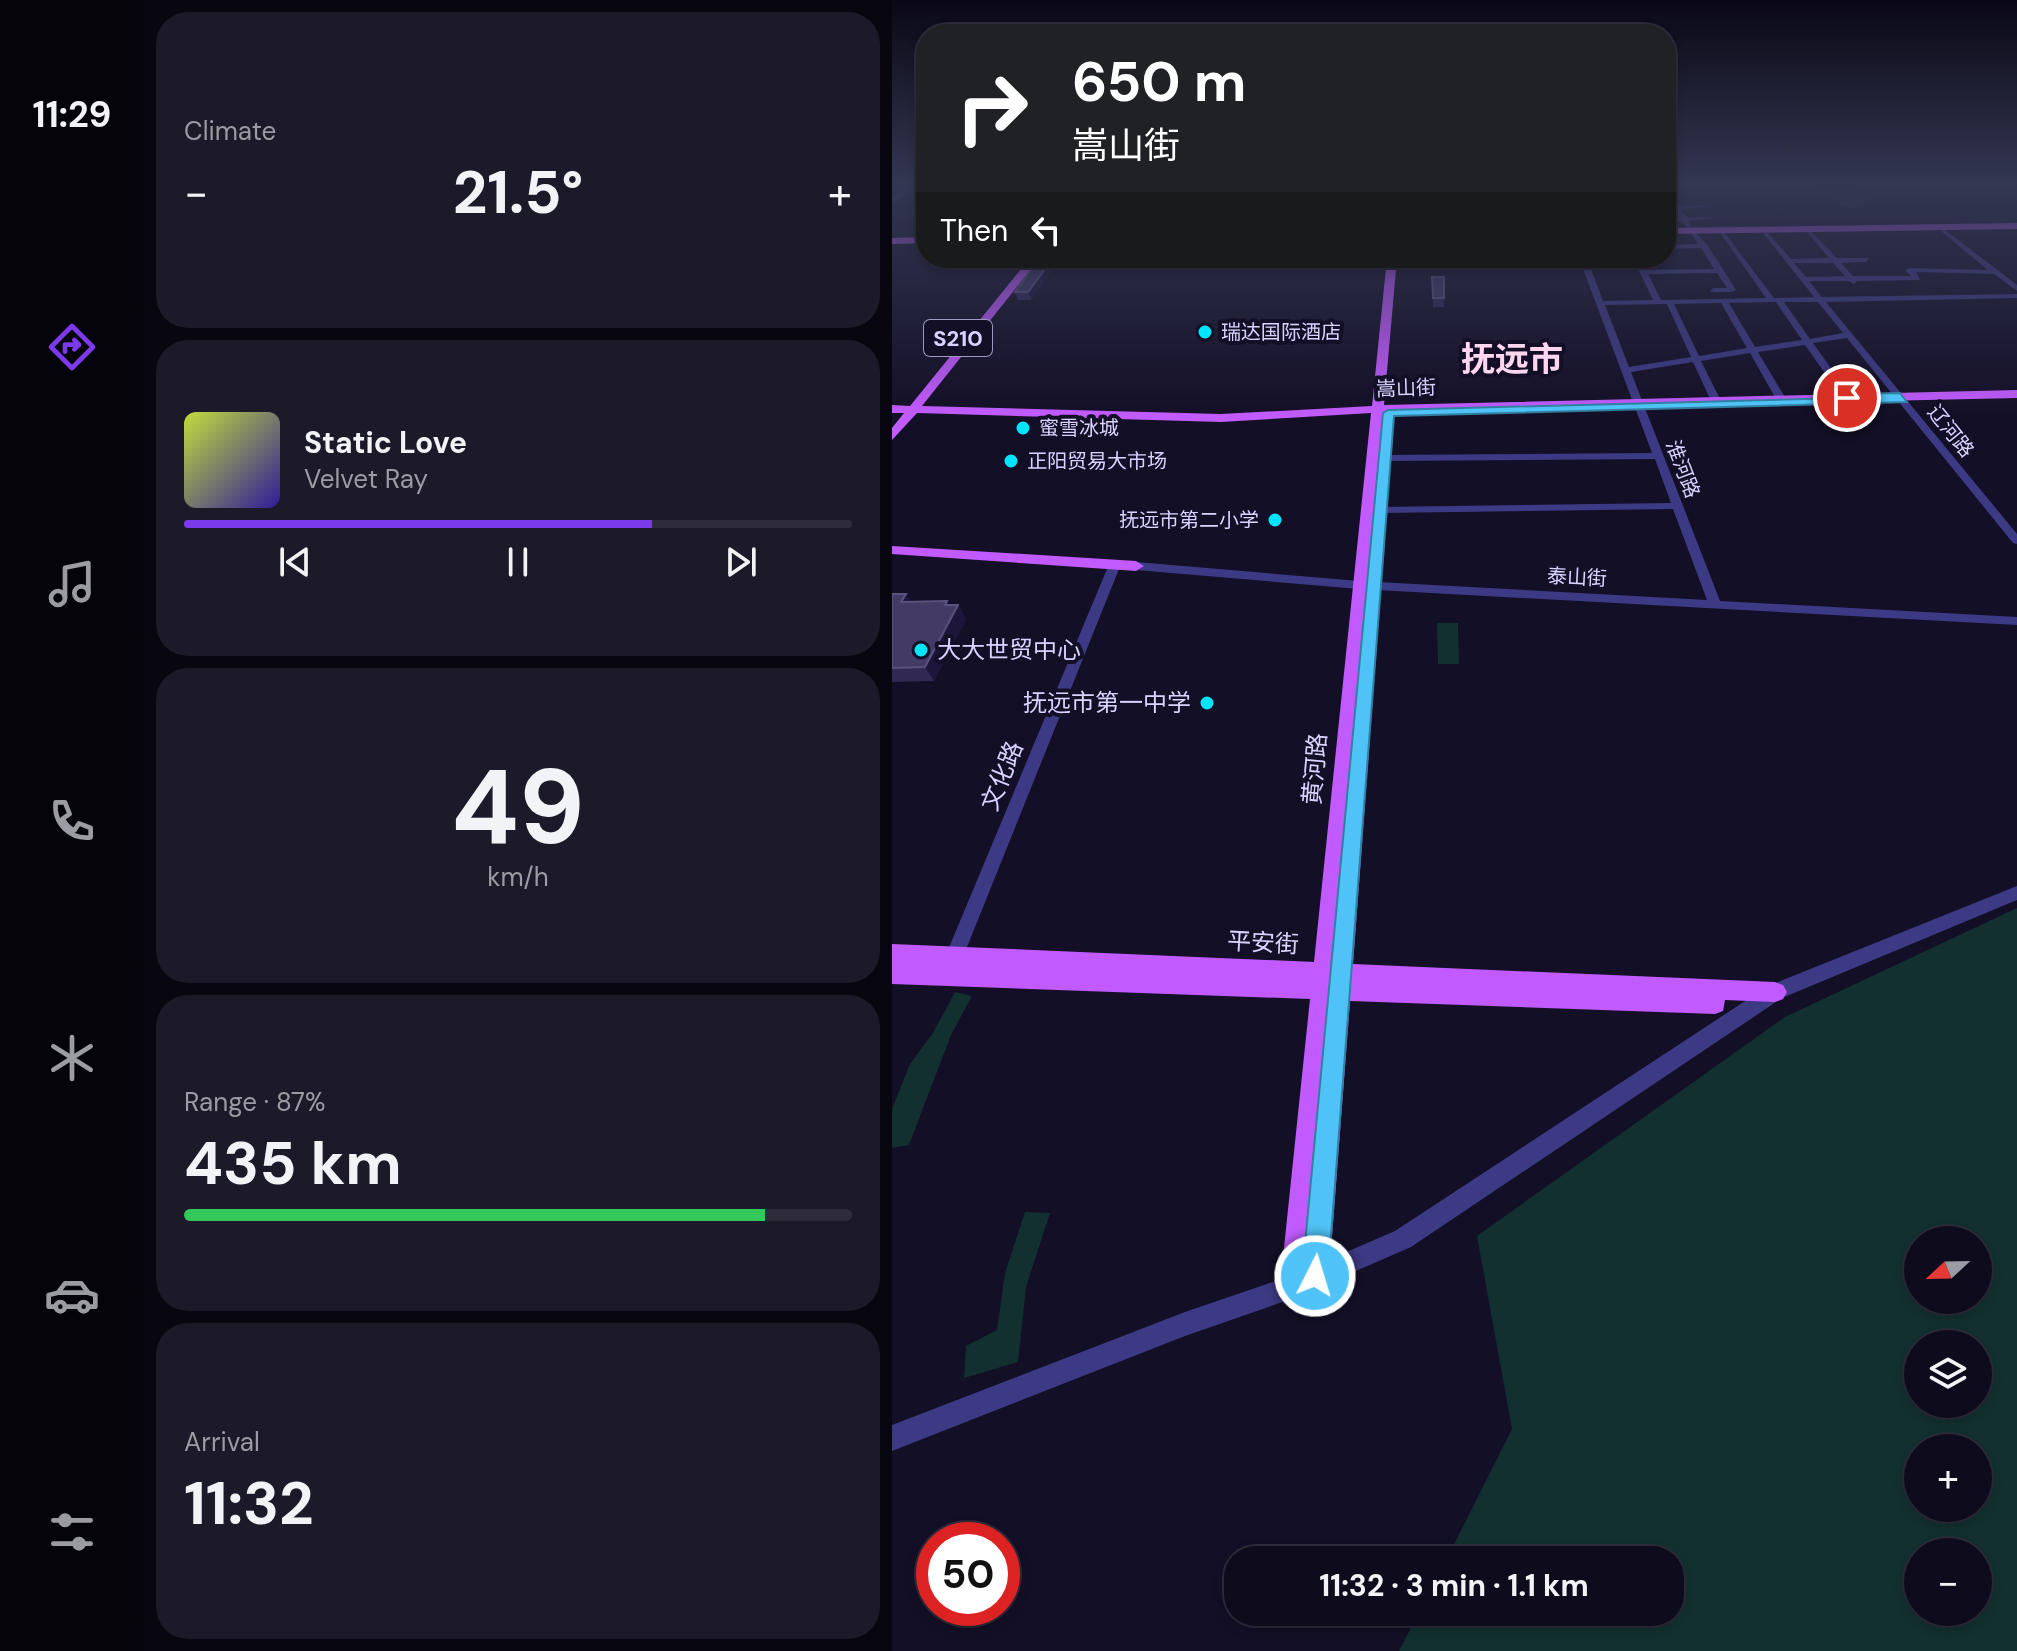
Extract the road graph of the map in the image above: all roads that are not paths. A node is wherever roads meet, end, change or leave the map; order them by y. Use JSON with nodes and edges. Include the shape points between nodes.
{"nodes":[{"id":1,"x":1677,"y":262,"type":"edge"},
{"id":2,"x":1714,"y":262,"type":"edge"},
{"id":3,"x":1746,"y":262,"type":"edge"},
{"id":4,"x":1789,"y":262,"type":"edge"},
{"id":5,"x":1835,"y":262,"type":"edge"},
{"id":6,"x":1983,"y":262,"type":"edge"},
{"id":7,"x":1015,"y":268,"type":"edge"},
{"id":8,"x":1026,"y":268,"type":"edge"},
{"id":9,"x":1391,"y":268,"type":"edge"},
{"id":10,"x":1400,"y":268,"type":"edge"},
{"id":11,"x":1587,"y":268,"type":"edge"},
{"id":12,"x":1642,"y":268,"type":"edge"},
{"id":13,"x":1720,"y":271,"type":"junction"},
{"id":14,"x":1644,"y":272,"type":"junction"},
{"id":15,"x":1683,"y":272,"type":"junction"},
{"id":16,"x":1996,"y":272,"type":"junction"},
{"id":17,"x":1803,"y":279,"type":"junction"},
{"id":18,"x":1851,"y":279,"type":"junction"},
{"id":19,"x":2017,"y":289,"type":"edge"},
{"id":20,"x":1690,"y":290,"type":"dead end"},
{"id":21,"x":1704,"y":290,"type":"dead end"},
{"id":22,"x":2017,"y":296,"type":"edge"},
{"id":23,"x":1868,"y":298,"type":"junction"},
{"id":24,"x":1820,"y":299,"type":"junction"},
{"id":25,"x":1723,"y":300,"type":"junction"},
{"id":26,"x":1775,"y":300,"type":"junction"},
{"id":27,"x":1669,"y":301,"type":"junction"},
{"id":28,"x":1696,"y":301,"type":"junction"},
{"id":29,"x":1658,"y":302,"type":"junction"},
{"id":30,"x":1600,"y":303,"type":"junction"},
{"id":31,"x":1850,"y":335,"type":"junction"},
{"id":32,"x":1808,"y":342,"type":"junction"},
{"id":33,"x":1752,"y":352,"type":"junction"},
{"id":34,"x":1697,"y":361,"type":"junction"},
{"id":35,"x":1625,"y":370,"type":"junction"},
{"id":36,"x":2017,"y":396,"type":"edge"},
{"id":37,"x":1847,"y":398,"type":"junction"},
{"id":38,"x":1902,"y":398,"type":"junction"},
{"id":39,"x":1781,"y":399,"type":"junction"},
{"id":40,"x":1716,"y":401,"type":"junction"},
{"id":41,"x":1639,"y":404,"type":"junction"},
{"id":42,"x":1382,"y":411,"type":"junction"},
{"id":43,"x":899,"y":413,"type":"edge"},
{"id":44,"x":892,"y":436,"type":"edge"},
{"id":45,"x":1659,"y":456,"type":"junction"},
{"id":46,"x":1385,"y":458,"type":"junction"},
{"id":47,"x":1678,"y":506,"type":"junction"},
{"id":48,"x":1380,"y":510,"type":"junction"},
{"id":49,"x":2017,"y":541,"type":"edge"},
{"id":50,"x":892,"y":550,"type":"edge"},
{"id":51,"x":892,"y":557,"type":"edge"},
{"id":52,"x":1136,"y":566,"type":"junction"},
{"id":53,"x":1113,"y":569,"type":"junction"},
{"id":54,"x":1366,"y":586,"type":"junction"},
{"id":55,"x":1715,"y":604,"type":"junction"},
{"id":56,"x":2017,"y":621,"type":"edge"},
{"id":57,"x":2017,"y":893,"type":"edge"},
{"id":58,"x":892,"y":954,"type":"edge"},
{"id":59,"x":954,"y":957,"type":"junction"},
{"id":60,"x":892,"y":974,"type":"edge"},
{"id":61,"x":1331,"y":983,"type":"junction"},
{"id":62,"x":1775,"y":992,"type":"junction"},
{"id":63,"x":1754,"y":1005,"type":"junction"},
{"id":64,"x":1315,"y":1276,"type":"junction"},
{"id":65,"x":1294,"y":1286,"type":"junction"},
{"id":66,"x":892,"y":1438,"type":"edge"}],
"edges":[{"from":1,"to":15,"type":"street"},
{"from":2,"to":13,"type":"street"},
{"from":3,"to":26,"type":"street"},
{"from":4,"to":17,"type":"street","name":"辽河路"},
{"from":5,"to":18,"type":"street"},
{"from":6,"to":16,"type":"street"},
{"from":7,"to":43,"type":"main road","number":"S210"},
{"from":8,"to":43,"type":"main road"},
{"from":9,"to":42,"type":"main road","name":"黄河路"},
{"from":10,"to":42,"type":"main road","name":"黄河路"},
{"from":11,"to":30,"type":"street","name":"淮河路"},
{"from":12,"to":14,"type":"street"},
{"from":13,"to":15,"type":"street"},
{"from":13,"to":21,"type":"street","via":[[1732,290]]},
{"from":14,"to":15,"type":"street"},
{"from":14,"to":29,"type":"street"},
{"from":16,"to":18,"type":"street","via":[[1909,270],[1917,278]]},
{"from":16,"to":19,"type":"street"},
{"from":17,"to":18,"type":"street"},
{"from":17,"to":24,"type":"street","name":"辽河路"},
{"from":18,"to":23,"type":"street"},
{"from":20,"to":28,"type":"street"},
{"from":22,"to":23,"type":"street"},
{"from":23,"to":24,"type":"street"},
{"from":24,"to":26,"type":"street"},
{"from":24,"to":31,"type":"street","name":"辽河路"},
{"from":25,"to":26,"type":"street"},
{"from":25,"to":28,"type":"street"},
{"from":25,"to":33,"type":"street"},
{"from":26,"to":32,"type":"street"},
{"from":27,"to":28,"type":"street"},
{"from":27,"to":29,"type":"street"},
{"from":27,"to":34,"type":"street"},
{"from":29,"to":30,"type":"street"},
{"from":30,"to":35,"type":"street","name":"淮河路"},
{"from":31,"to":32,"type":"street"},
{"from":31,"to":38,"type":"street","name":"辽河路"},
{"from":32,"to":33,"type":"street"},
{"from":32,"to":37,"type":"street"},
{"from":33,"to":34,"type":"street"},
{"from":33,"to":39,"type":"street"},
{"from":34,"to":35,"type":"street"},
{"from":34,"to":40,"type":"street"},
{"from":35,"to":41,"type":"street","name":"淮河路"},
{"from":36,"to":38,"type":"main road","name":"嵩山街"},
{"from":37,"to":38,"type":"main road","name":"嵩山街"},
{"from":37,"to":39,"type":"main road","name":"嵩山街"},
{"from":38,"to":41,"type":"main road","name":"嵩山街"},
{"from":38,"to":49,"type":"street","name":"辽河路"},
{"from":39,"to":40,"type":"main road","name":"嵩山街"},
{"from":40,"to":41,"type":"main road","name":"嵩山街"},
{"from":41,"to":42,"type":"main road","name":"嵩山街"},
{"from":41,"to":45,"type":"street","name":"淮河路"},
{"from":42,"to":43,"type":"main road","name":"嵩山街","via":[[1220,422]]},
{"from":42,"to":46,"type":"main road","name":"黄河路"},
{"from":42,"to":54,"type":"main road","name":"黄河路"},
{"from":43,"to":44,"type":"main road"},
{"from":45,"to":46,"type":"street"},
{"from":45,"to":47,"type":"street","name":"淮河路"},
{"from":46,"to":48,"type":"main road","name":"黄河路"},
{"from":47,"to":48,"type":"street"},
{"from":47,"to":55,"type":"street","name":"淮河路"},
{"from":48,"to":54,"type":"main road","name":"黄河路"},
{"from":50,"to":52,"type":"main road","name":"泰山街"},
{"from":51,"to":53,"type":"main road","name":"泰山街"},
{"from":52,"to":53,"type":"main road","name":"泰山街"},
{"from":52,"to":54,"type":"street","name":"泰山街"},
{"from":53,"to":59,"type":"street","name":"文化路"},
{"from":54,"to":55,"type":"street","name":"泰山街"},
{"from":54,"to":61,"type":"main road","name":"黄河路"},
{"from":55,"to":56,"type":"street","name":"泰山街"},
{"from":57,"to":62,"type":"street"},
{"from":58,"to":59,"type":"main road","name":"平安街"},
{"from":59,"to":61,"type":"main road","name":"平安街"},
{"from":60,"to":61,"type":"main road","name":"平安街"},
{"from":61,"to":62,"type":"main road","name":"平安街"},
{"from":61,"to":63,"type":"main road","name":"平安街"},
{"from":61,"to":64,"type":"main road","name":"黄河路"},
{"from":61,"to":65,"type":"main road","name":"黄河路"},
{"from":62,"to":63,"type":"street"},
{"from":63,"to":64,"type":"street","via":[[1403,1239]]},
{"from":64,"to":65,"type":"street"},
{"from":65,"to":66,"type":"street"}]}
